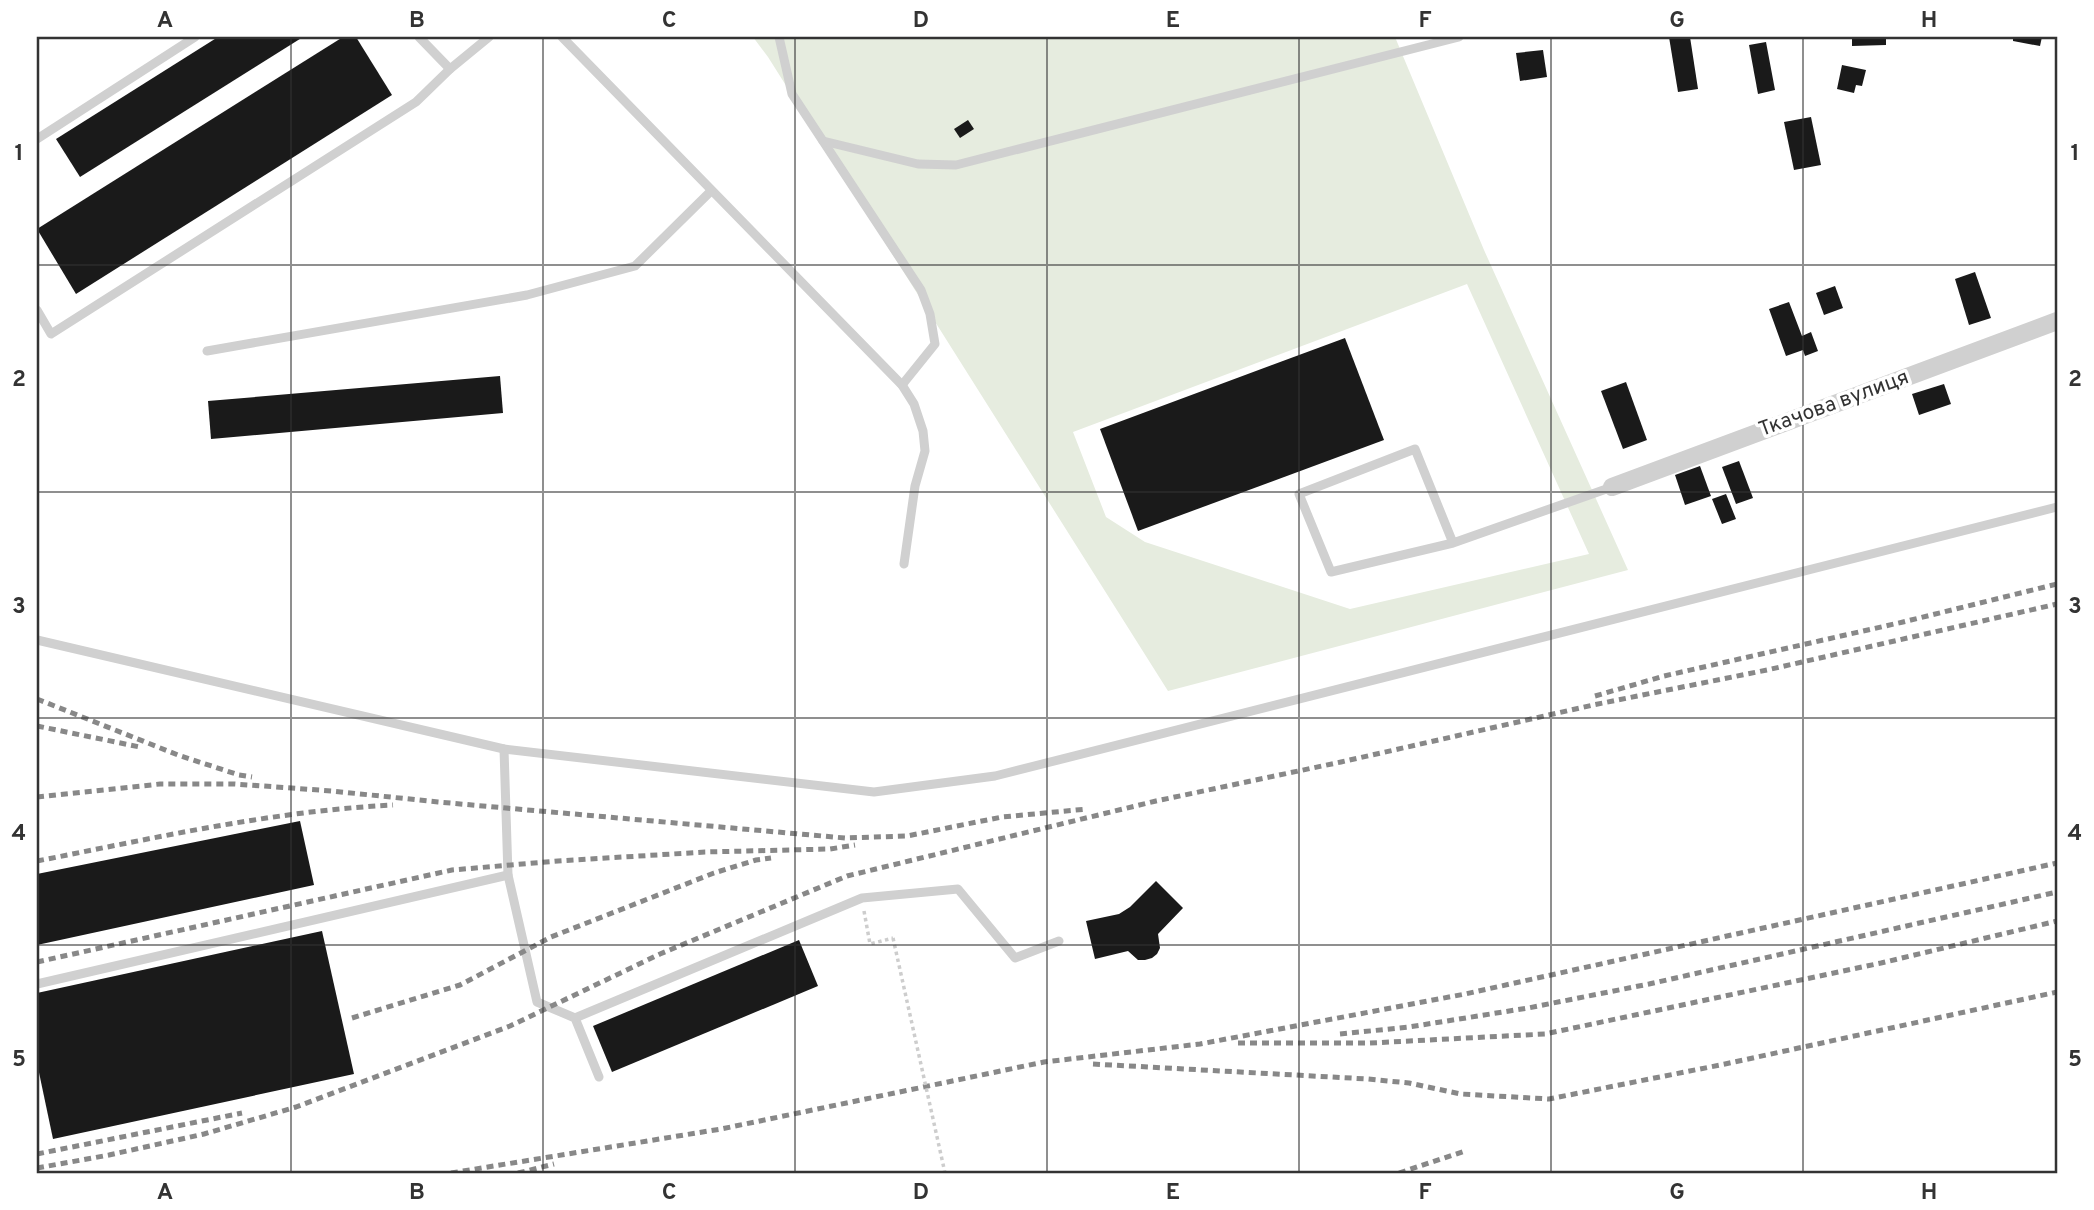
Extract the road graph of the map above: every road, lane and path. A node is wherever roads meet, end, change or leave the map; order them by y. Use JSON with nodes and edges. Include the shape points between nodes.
{"nodes":[{"id":1,"x":195,"y":37,"type":"edge"},
{"id":2,"x":419,"y":37,"type":"edge"},
{"id":3,"x":489,"y":37,"type":"edge"},
{"id":4,"x":562,"y":37,"type":"edge"},
{"id":5,"x":779,"y":37,"type":"edge"},
{"id":6,"x":1459,"y":37,"type":"edge"},
{"id":7,"x":450,"y":69,"type":"junction"},
{"id":8,"x":37,"y":139,"type":"edge"},
{"id":9,"x":823,"y":141,"type":"junction"},
{"id":10,"x":711,"y":191,"type":"junction"},
{"id":11,"x":37,"y":310,"type":"edge"},
{"id":12,"x":2057,"y":321,"type":"edge"},
{"id":13,"x":207,"y":351,"type":"dead end"},
{"id":14,"x":902,"y":385,"type":"junction"},
{"id":15,"x":1612,"y":486,"type":"joint"},
{"id":16,"x":2057,"y":508,"type":"edge"},
{"id":17,"x":1454,"y":543,"type":"junction"},
{"id":18,"x":904,"y":564,"type":"dead end"},
{"id":19,"x":37,"y":640,"type":"edge"},
{"id":20,"x":504,"y":749,"type":"junction"},
{"id":21,"x":508,"y":875,"type":"junction"},
{"id":22,"x":862,"y":898,"type":"junction"},
{"id":23,"x":1059,"y":941,"type":"dead end"},
{"id":24,"x":37,"y":984,"type":"edge"},
{"id":25,"x":575,"y":1018,"type":"junction"},
{"id":26,"x":599,"y":1077,"type":"dead end"},
{"id":27,"x":944,"y":1173,"type":"edge"}],
"edges":[{"from":1,"to":8,"type":"lane"},
{"from":2,"to":7,"type":"lane"},
{"from":3,"to":7,"type":"lane"},
{"from":4,"to":10,"type":"lane"},
{"from":5,"to":9,"type":"lane","via":[[792,94]]},
{"from":6,"to":9,"type":"lane","via":[[956,165],[918,164]]},
{"from":7,"to":11,"type":"lane","via":[[416,102],[51,334]]},
{"from":9,"to":14,"type":"lane","via":[[921,289],[930,314],[934,344]]},
{"from":10,"to":13,"type":"lane","via":[[635,266],[527,295]]},
{"from":10,"to":14,"type":"lane"},
{"from":12,"to":15,"type":"street","name":"Ткачова вулиця"},
{"from":14,"to":18,"type":"lane","via":[[914,404],[925,451]]},
{"from":15,"to":17,"type":"lane"},
{"from":16,"to":20,"type":"lane","via":[[995,776],[874,792]]},
{"from":17,"to":17,"type":"lane","via":[[1415,449],[1300,494],[1331,572]]},
{"from":19,"to":20,"type":"lane"},
{"from":20,"to":21,"type":"lane"},
{"from":21,"to":24,"type":"lane"},
{"from":21,"to":25,"type":"lane","via":[[537,1002]]},
{"from":22,"to":23,"type":"lane","via":[[958,889],[1015,958]]},
{"from":22,"to":25,"type":"lane"},
{"from":22,"to":27,"type":"path","bridge":true,"via":[[870,944],[893,938]]},
{"from":25,"to":26,"type":"lane"}]}
